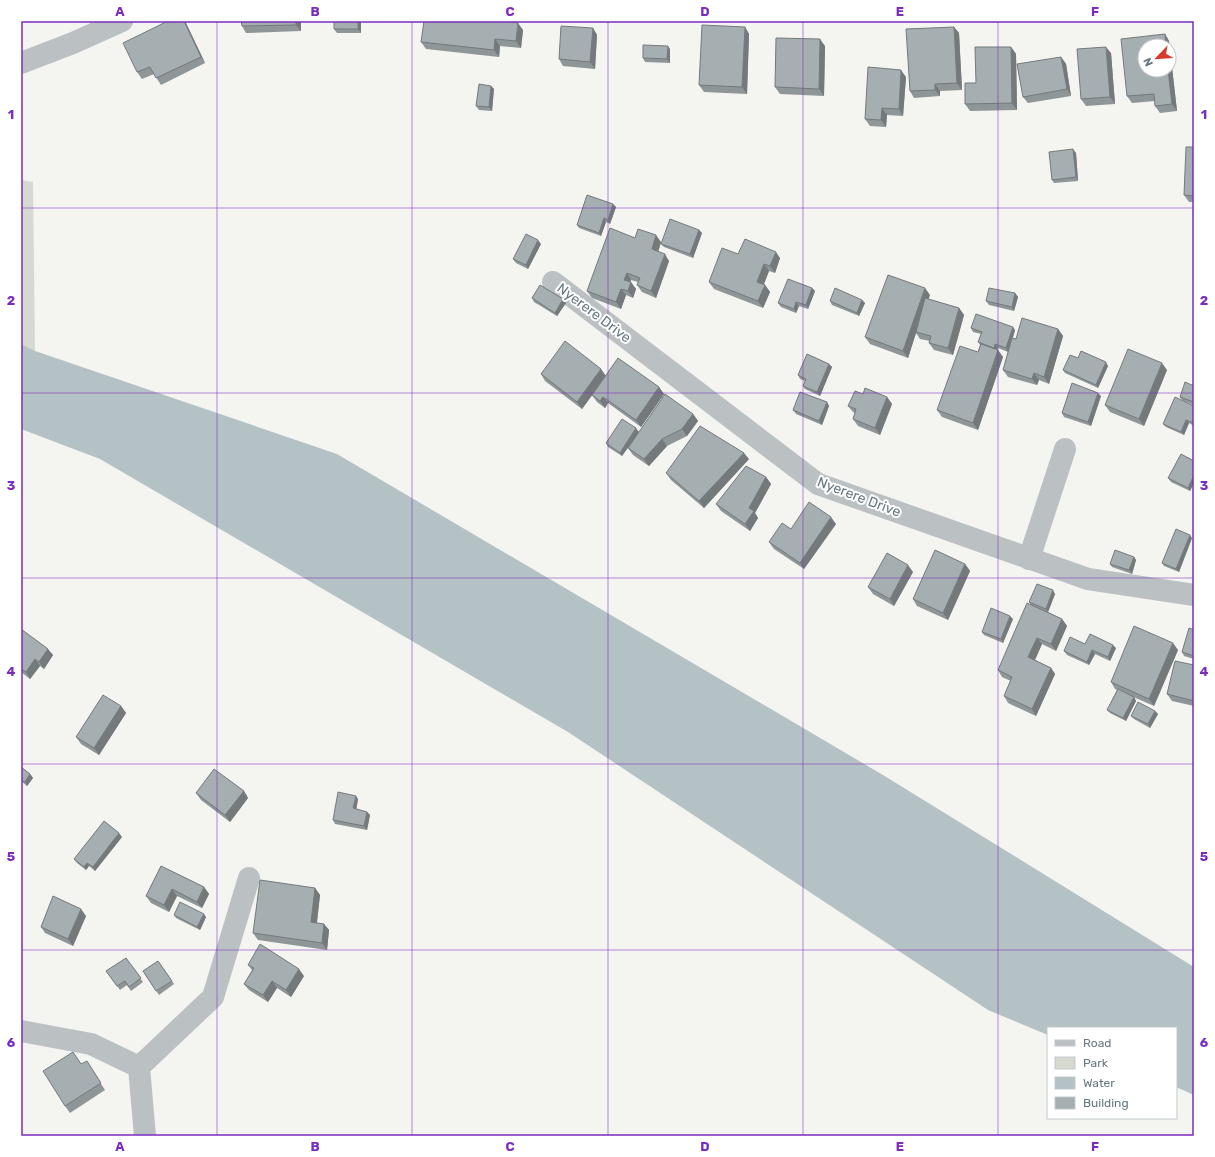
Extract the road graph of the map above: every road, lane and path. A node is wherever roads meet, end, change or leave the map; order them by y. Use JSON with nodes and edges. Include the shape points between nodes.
{"nodes":[{"id":1,"x":122,"y":21,"type":"edge"},
{"id":2,"x":21,"y":63,"type":"edge"},
{"id":3,"x":553,"y":282,"type":"dead end"},
{"id":4,"x":1065,"y":449,"type":"dead end"},
{"id":5,"x":1029,"y":559,"type":"junction"},
{"id":6,"x":1194,"y":595,"type":"edge"},
{"id":7,"x":249,"y":878,"type":"dead end"},
{"id":8,"x":21,"y":1031,"type":"edge"},
{"id":9,"x":139,"y":1067,"type":"junction"},
{"id":10,"x":145,"y":1136,"type":"edge"}],
"edges":[{"from":1,"to":2,"type":"street"},
{"from":3,"to":5,"type":"street","name":"Nyerere Drive","via":[[818,484]]},
{"from":4,"to":5,"type":"street"},
{"from":5,"to":6,"type":"street","name":"Nyerere Drive","via":[[1088,579]]},
{"from":7,"to":9,"type":"street","via":[[214,997]]},
{"from":8,"to":9,"type":"street","via":[[91,1044]]},
{"from":9,"to":10,"type":"street"}]}
